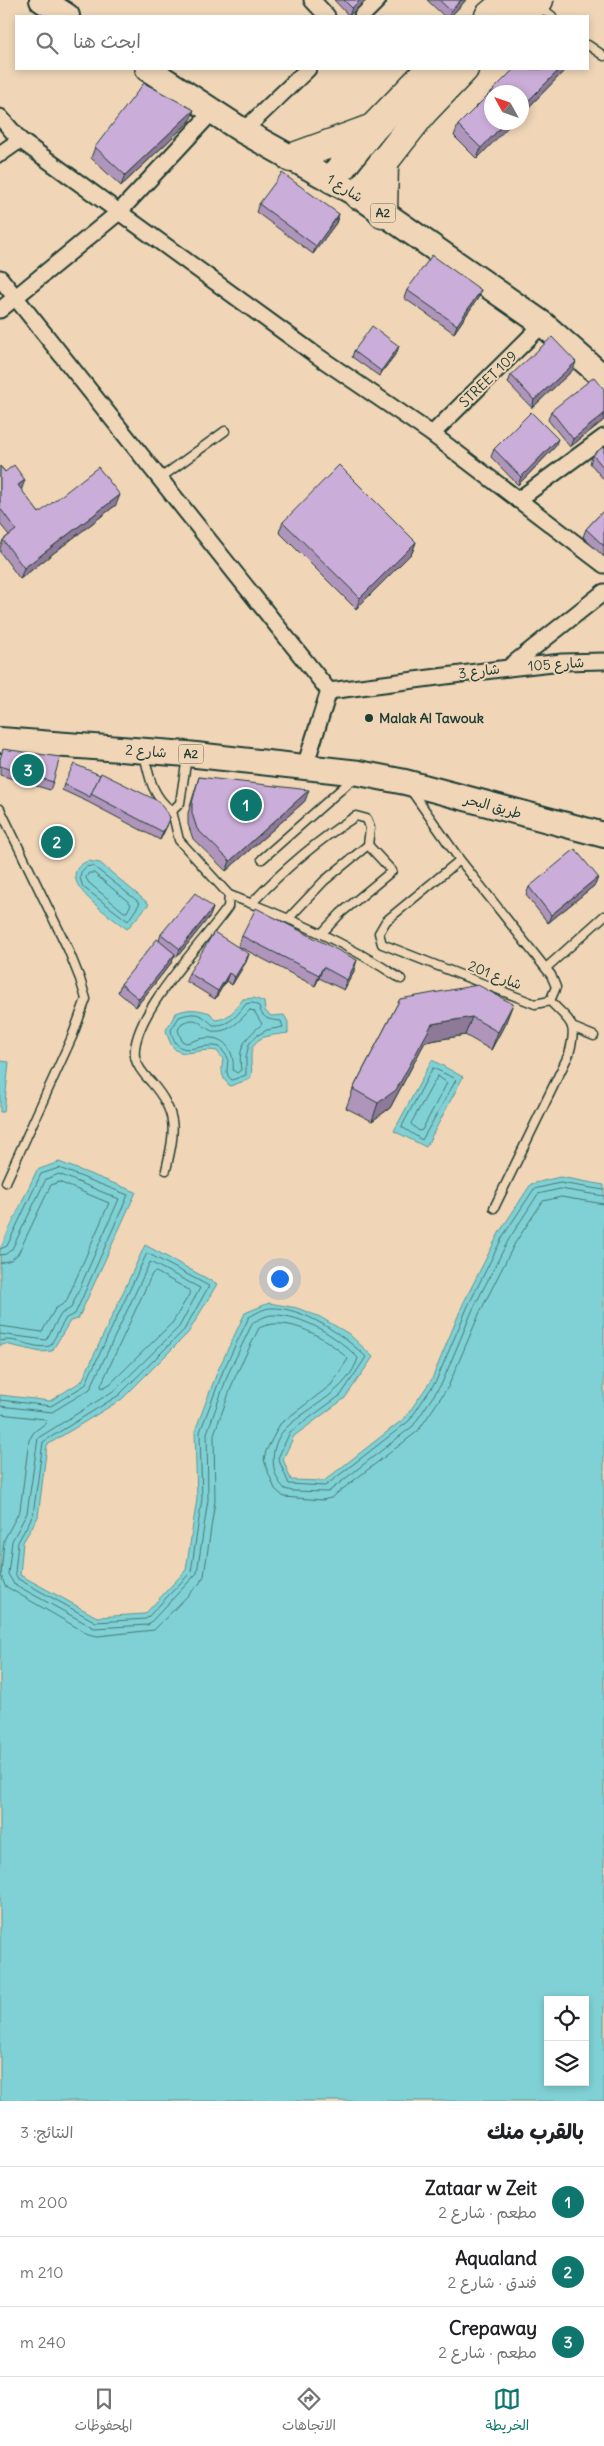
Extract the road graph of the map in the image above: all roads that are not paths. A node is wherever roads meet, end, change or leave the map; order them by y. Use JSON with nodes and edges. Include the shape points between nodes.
{"nodes":[{"id":1,"x":44,"y":0,"type":"edge"},
{"id":2,"x":312,"y":0,"type":"edge"},
{"id":3,"x":378,"y":0,"type":"edge"},
{"id":4,"x":508,"y":0,"type":"edge"},
{"id":5,"x":66,"y":15,"type":"edge"},
{"id":6,"x":326,"y":15,"type":"edge"},
{"id":7,"x":363,"y":15,"type":"edge"},
{"id":8,"x":490,"y":15,"type":"edge"},
{"id":9,"x":589,"y":46,"type":"edge"},
{"id":10,"x":604,"y":56,"type":"edge"},
{"id":11,"x":150,"y":70,"type":"edge"},
{"id":12,"x":307,"y":70,"type":"edge"},
{"id":13,"x":429,"y":70,"type":"edge"},
{"id":14,"x":463,"y":70,"type":"edge"},
{"id":15,"x":403,"y":94,"type":"junction"},
{"id":16,"x":213,"y":111,"type":"junction"},
{"id":17,"x":424,"y":112,"type":"junction"},
{"id":18,"x":0,"y":117,"type":"edge"},
{"id":19,"x":373,"y":128,"type":"junction"},
{"id":20,"x":243,"y":131,"type":"junction"},
{"id":21,"x":20,"y":140,"type":"junction"},
{"id":22,"x":0,"y":154,"type":"edge"},
{"id":23,"x":291,"y":158,"type":"junction"},
{"id":24,"x":384,"y":160,"type":"junction"},
{"id":25,"x":332,"y":179,"type":"junction"},
{"id":26,"x":358,"y":195,"type":"junction"},
{"id":27,"x":119,"y":212,"type":"junction"},
{"id":28,"x":383,"y":214,"type":"junction"},
{"id":29,"x":0,"y":278,"type":"edge"},
{"id":30,"x":15,"y":298,"type":"junction"},
{"id":31,"x":0,"y":310,"type":"edge"},
{"id":32,"x":542,"y":324,"type":"junction"},
{"id":33,"x":604,"y":378,"type":"edge"},
{"id":34,"x":225,"y":431,"type":"dead end"},
{"id":35,"x":432,"y":434,"type":"junction"},
{"id":36,"x":604,"y":437,"type":"edge"},
{"id":37,"x":159,"y":479,"type":"junction"},
{"id":38,"x":518,"y":500,"type":"junction"},
{"id":39,"x":604,"y":565,"type":"edge"},
{"id":40,"x":604,"y":592,"type":"edge"},
{"id":41,"x":604,"y":661,"type":"edge"},
{"id":42,"x":508,"y":668,"type":"junction"},
{"id":43,"x":329,"y":691,"type":"junction"},
{"id":44,"x":0,"y":740,"type":"edge"},
{"id":45,"x":144,"y":751,"type":"junction"},
{"id":46,"x":188,"y":754,"type":"junction"},
{"id":47,"x":304,"y":766,"type":"junction"},
{"id":48,"x":370,"y":775,"type":"junction"},
{"id":49,"x":405,"y":782,"type":"junction"},
{"id":50,"x":0,"y":809,"type":"edge"},
{"id":51,"x":172,"y":811,"type":"junction"},
{"id":52,"x":604,"y":835,"type":"edge"},
{"id":53,"x":368,"y":845,"type":"junction"},
{"id":54,"x":262,"y":859,"type":"dead end"},
{"id":55,"x":460,"y":860,"type":"junction"},
{"id":56,"x":229,"y":895,"type":"junction"},
{"id":57,"x":252,"y":904,"type":"junction"},
{"id":58,"x":604,"y":916,"type":"edge"},
{"id":59,"x":289,"y":918,"type":"junction"},
{"id":60,"x":322,"y":933,"type":"junction"},
{"id":61,"x":546,"y":968,"type":"junction"},
{"id":62,"x":401,"y":979,"type":"dead end"},
{"id":63,"x":550,"y":1001,"type":"junction"},
{"id":64,"x":572,"y":1027,"type":"junction"},
{"id":65,"x":594,"y":1036,"type":"dead end"},
{"id":66,"x":166,"y":1170,"type":"dead end"},
{"id":67,"x":6,"y":1182,"type":"dead end"},
{"id":68,"x":494,"y":1208,"type":"dead end"}],
"edges":[{"from":1,"to":5,"type":"main road"},
{"from":2,"to":6,"type":"street"},
{"from":3,"to":7,"type":"street"},
{"from":4,"to":8,"type":"highway"},
{"from":9,"to":10,"type":"lane"},
{"from":11,"to":16,"type":"main road","name":"شارع 1","number":"A2"},
{"from":12,"to":20,"type":"street"},
{"from":13,"to":15,"type":"highway"},
{"from":14,"to":17,"type":"highway"},
{"from":15,"to":17,"type":"highway"},
{"from":15,"to":19,"type":"highway"},
{"from":16,"to":20,"type":"main road","name":"شارع 1","number":"A2"},
{"from":16,"to":27,"type":"street"},
{"from":17,"to":24,"type":"highway"},
{"from":18,"to":21,"type":"street"},
{"from":19,"to":23,"type":"highway"},
{"from":19,"to":25,"type":"highway"},
{"from":20,"to":23,"type":"main road","name":"شارع 1","number":"A2"},
{"from":21,"to":22,"type":"street"},
{"from":21,"to":27,"type":"street"},
{"from":23,"to":25,"type":"main road","name":"شارع 1","number":"A2"},
{"from":24,"to":26,"type":"highway"},
{"from":24,"to":28,"type":"highway"},
{"from":25,"to":26,"type":"main road","name":"شارع 1","number":"A2"},
{"from":26,"to":28,"type":"main road","name":"شارع 1","number":"A2"},
{"from":27,"to":30,"type":"street"},
{"from":27,"to":35,"type":"street","via":[[313,353]]},
{"from":28,"to":32,"type":"main road","name":"شارع 1","number":"A2"},
{"from":29,"to":30,"type":"street"},
{"from":30,"to":31,"type":"street"},
{"from":30,"to":37,"type":"street"},
{"from":32,"to":33,"type":"main road","name":"شارع 1","number":"A2"},
{"from":32,"to":35,"type":"street","name":"STREET 109"},
{"from":34,"to":37,"type":"lane"},
{"from":35,"to":38,"type":"street"},
{"from":36,"to":38,"type":"street"},
{"from":37,"to":43,"type":"street"},
{"from":38,"to":39,"type":"street"},
{"from":40,"to":42,"type":"street","name":"شارع 3"},
{"from":41,"to":42,"type":"street","name":"شارع 105"},
{"from":42,"to":43,"type":"street","name":"شارع 3"},
{"from":43,"to":47,"type":"street"},
{"from":44,"to":45,"type":"main road","name":"شارع 2","number":"A2"},
{"from":45,"to":46,"type":"main road","name":"شارع 2","number":"A2"},
{"from":45,"to":51,"type":"lane","via":[[153,790],[161,803]]},
{"from":46,"to":47,"type":"main road","name":"شارع 2","number":"A2"},
{"from":46,"to":51,"type":"lane","via":[[180,803]]},
{"from":47,"to":48,"type":"main road","name":"شارع 2","number":"A2"},
{"from":48,"to":49,"type":"main road","name":"طريق البحر","number":"A2"},
{"from":48,"to":54,"type":"lane"},
{"from":49,"to":52,"type":"main road","name":"طريق البحر","number":"A2"},
{"from":49,"to":55,"type":"lane"},
{"from":50,"to":67,"type":"lane","via":[[68,949],[86,999]]},
{"from":51,"to":56,"type":"lane","via":[[179,840]]},
{"from":53,"to":57,"type":"lane","via":[[370,828],[367,819],[356,816],[300,857]]},
{"from":53,"to":59,"type":"lane","via":[[324,881]]},
{"from":53,"to":60,"type":"lane","via":[[392,871]]},
{"from":55,"to":61,"type":"lane"},
{"from":55,"to":63,"type":"lane","name":"شارع 201","via":[[386,921],[379,933],[382,944],[535,1004]]},
{"from":56,"to":57,"type":"lane"},
{"from":56,"to":66,"type":"lane","via":[[228,907],[156,1001],[138,1034],[135,1048],[137,1063],[164,1097],[172,1114],[174,1135]]},
{"from":57,"to":59,"type":"lane"},
{"from":58,"to":61,"type":"lane"},
{"from":59,"to":60,"type":"lane"},
{"from":60,"to":62,"type":"lane"},
{"from":61,"to":63,"type":"lane","via":[[556,988]]},
{"from":63,"to":64,"type":"lane"},
{"from":64,"to":65,"type":"lane"},
{"from":64,"to":68,"type":"lane","via":[[575,1034],[569,1054]]}]}
